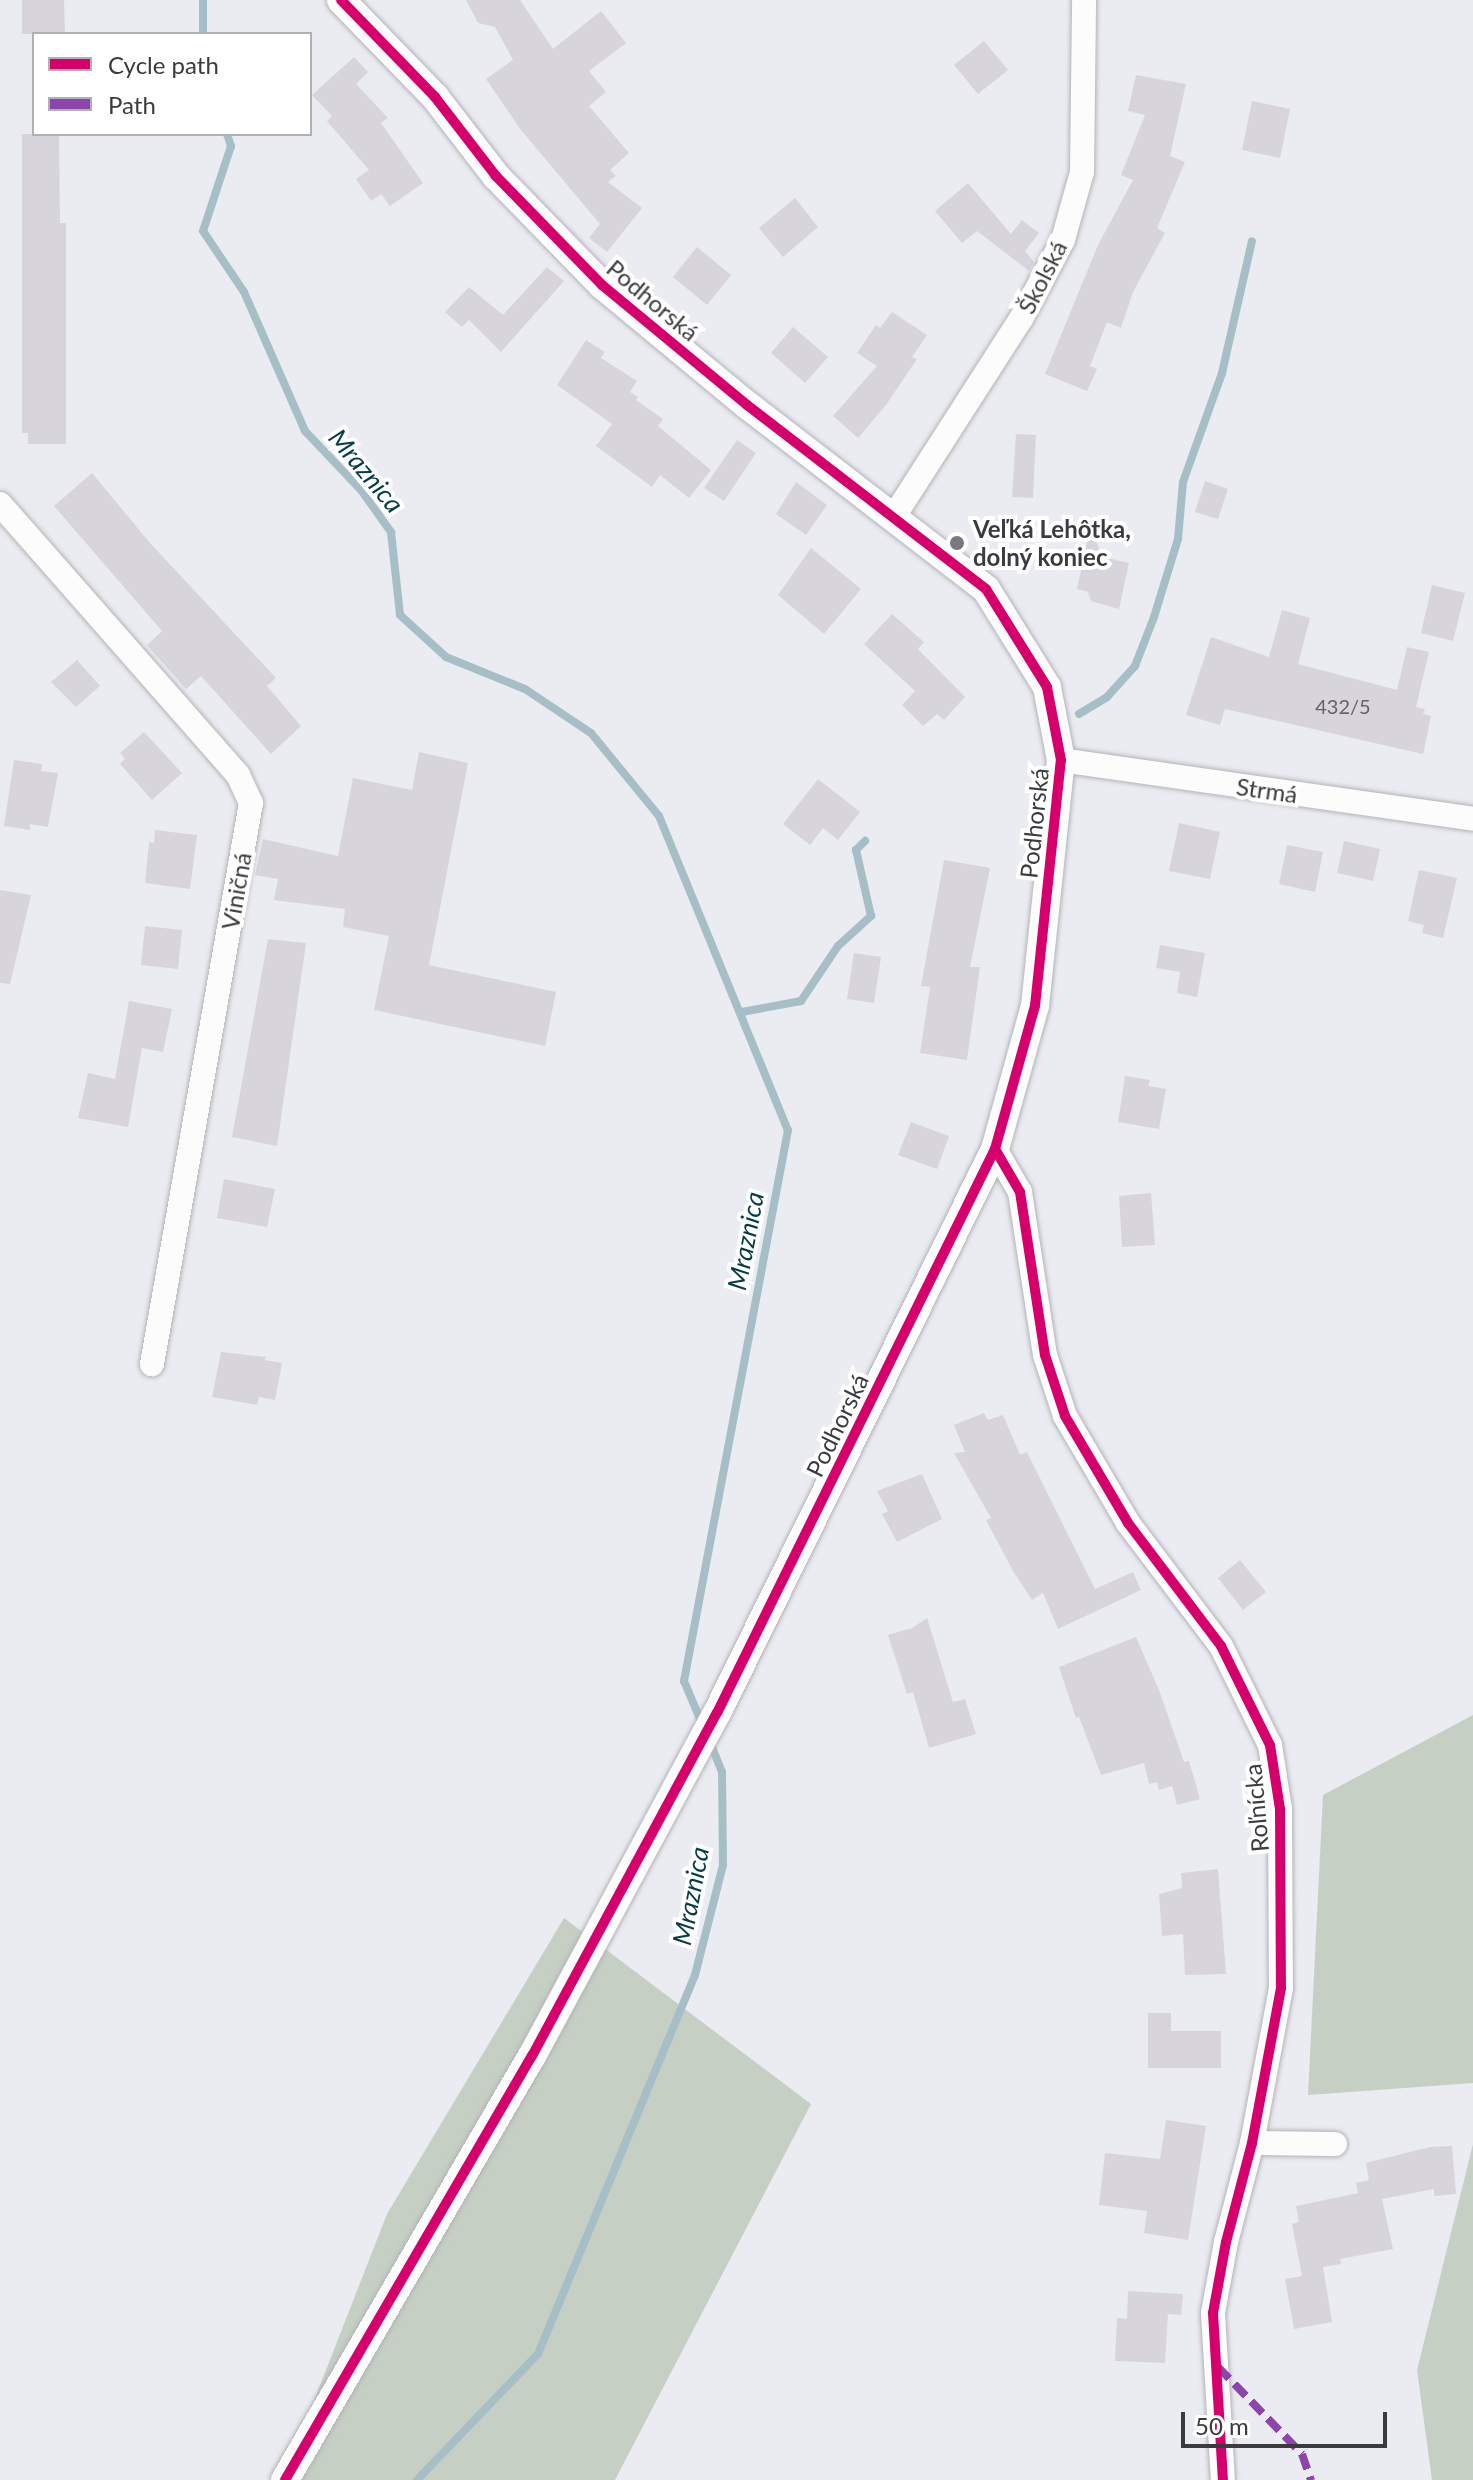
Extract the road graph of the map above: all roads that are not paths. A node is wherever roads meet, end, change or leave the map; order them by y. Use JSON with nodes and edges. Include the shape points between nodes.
{"nodes":[{"id":1,"x":341,"y":0,"type":"edge"},
{"id":2,"x":1084,"y":0,"type":"edge"},
{"id":3,"x":0,"y":504,"type":"edge"},
{"id":4,"x":893,"y":518,"type":"junction"},
{"id":5,"x":1061,"y":760,"type":"junction"},
{"id":6,"x":1473,"y":819,"type":"edge"},
{"id":7,"x":995,"y":1149,"type":"junction"},
{"id":8,"x":152,"y":1364,"type":"dead end"},
{"id":9,"x":1252,"y":2143,"type":"junction"},
{"id":10,"x":1335,"y":2144,"type":"dead end"},
{"id":11,"x":285,"y":2480,"type":"edge"},
{"id":12,"x":1223,"y":2480,"type":"edge"}],
"edges":[{"from":1,"to":4,"type":"street","name":"Podhorská","via":[[435,97],[496,176],[602,285]]},
{"from":2,"to":4,"type":"street","name":"Školská","via":[[1082,172],[1063,240],[1021,319]]},
{"from":3,"to":8,"type":"street","name":"Viničná","via":[[238,775],[251,803]]},
{"from":4,"to":5,"type":"street","name":"Podhorská","via":[[986,589],[1047,687]]},
{"from":5,"to":6,"type":"street","name":"Strmá"},
{"from":5,"to":7,"type":"street","name":"Podhorská","via":[[1035,1006]]},
{"from":7,"to":9,"type":"street","name":"Roľnícka","via":[[1020,1192],[1045,1355],[1065,1416],[1128,1523],[1221,1646],[1270,1745],[1280,1809],[1281,1988]]},
{"from":7,"to":11,"type":"street","name":"Podhorská","via":[[698,1749],[532,2056]]},
{"from":9,"to":10,"type":"street"},
{"from":9,"to":12,"type":"street","name":"Roľnícka","via":[[1213,2313]]}]}
